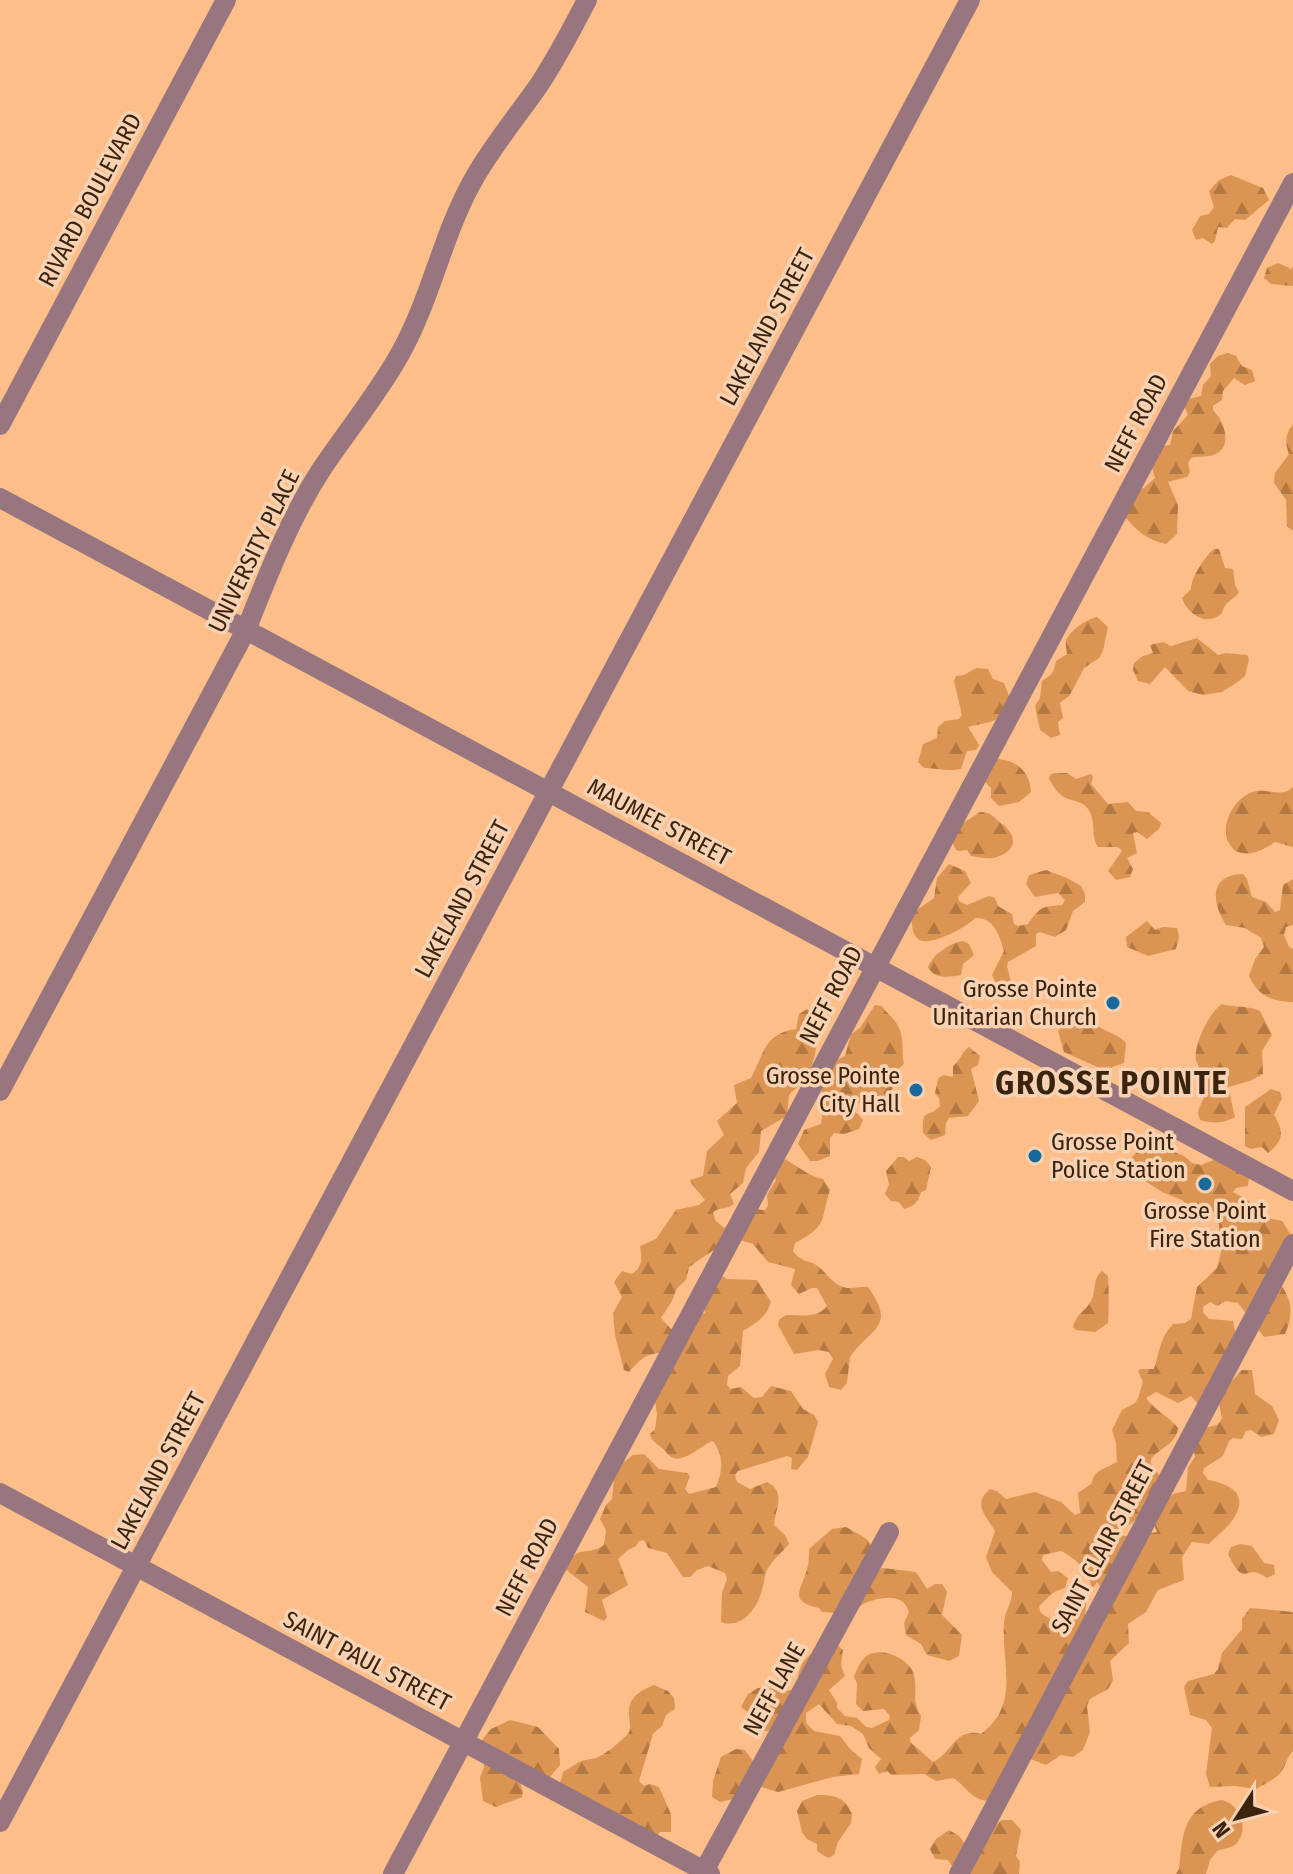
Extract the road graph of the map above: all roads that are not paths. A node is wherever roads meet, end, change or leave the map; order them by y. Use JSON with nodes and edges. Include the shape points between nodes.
{"nodes":[{"id":1,"x":226,"y":0,"type":"edge"},
{"id":2,"x":587,"y":0,"type":"edge"},
{"id":3,"x":970,"y":0,"type":"edge"},
{"id":4,"x":1293,"y":183,"type":"edge"},
{"id":5,"x":0,"y":425,"type":"edge"},
{"id":6,"x":0,"y":498,"type":"edge"},
{"id":7,"x":246,"y":630,"type":"junction"},
{"id":8,"x":548,"y":792,"type":"junction"},
{"id":9,"x":875,"y":967,"type":"junction"},
{"id":10,"x":0,"y":1091,"type":"edge"},
{"id":11,"x":1293,"y":1191,"type":"edge"},
{"id":12,"x":1293,"y":1244,"type":"edge"},
{"id":13,"x":0,"y":1493,"type":"edge"},
{"id":14,"x":889,"y":1532,"type":"dead end"},
{"id":15,"x":137,"y":1566,"type":"junction"},
{"id":16,"x":463,"y":1741,"type":"junction"},
{"id":17,"x":0,"y":1822,"type":"edge"},
{"id":18,"x":707,"y":1872,"type":"edge"},
{"id":19,"x":393,"y":1874,"type":"edge"},
{"id":20,"x":959,"y":1874,"type":"edge"}],
"edges":[{"from":1,"to":5,"type":"street","name":"RIVARD BOULEVARD"},
{"from":2,"to":7,"type":"street","name":"UNIVERSITY PLACE","via":[[470,186],[401,353],[321,470],[276,554]]},
{"from":3,"to":8,"type":"street","name":"LAKELAND STREET"},
{"from":4,"to":9,"type":"street","name":"NEFF ROAD"},
{"from":6,"to":7,"type":"street","name":"MAUMEE STREET"},
{"from":7,"to":8,"type":"street","name":"MAUMEE STREET"},
{"from":7,"to":10,"type":"street","name":"UNIVERSITY PLACE"},
{"from":8,"to":9,"type":"street","name":"MAUMEE STREET"},
{"from":8,"to":15,"type":"street","name":"LAKELAND STREET"},
{"from":9,"to":11,"type":"street","name":"MAUMEE STREET"},
{"from":9,"to":16,"type":"street","name":"NEFF ROAD"},
{"from":12,"to":20,"type":"street","name":"SAINT CLAIR STREET"},
{"from":13,"to":15,"type":"street","name":"SAINT PAUL STREET"},
{"from":14,"to":18,"type":"street","name":"NEFF LANE"},
{"from":15,"to":16,"type":"street","name":"SAINT PAUL STREET"},
{"from":15,"to":17,"type":"street","name":"LAKELAND STREET"},
{"from":16,"to":18,"type":"street","name":"SAINT PAUL STREET"},
{"from":16,"to":19,"type":"street","name":"NEFF ROAD"}]}
